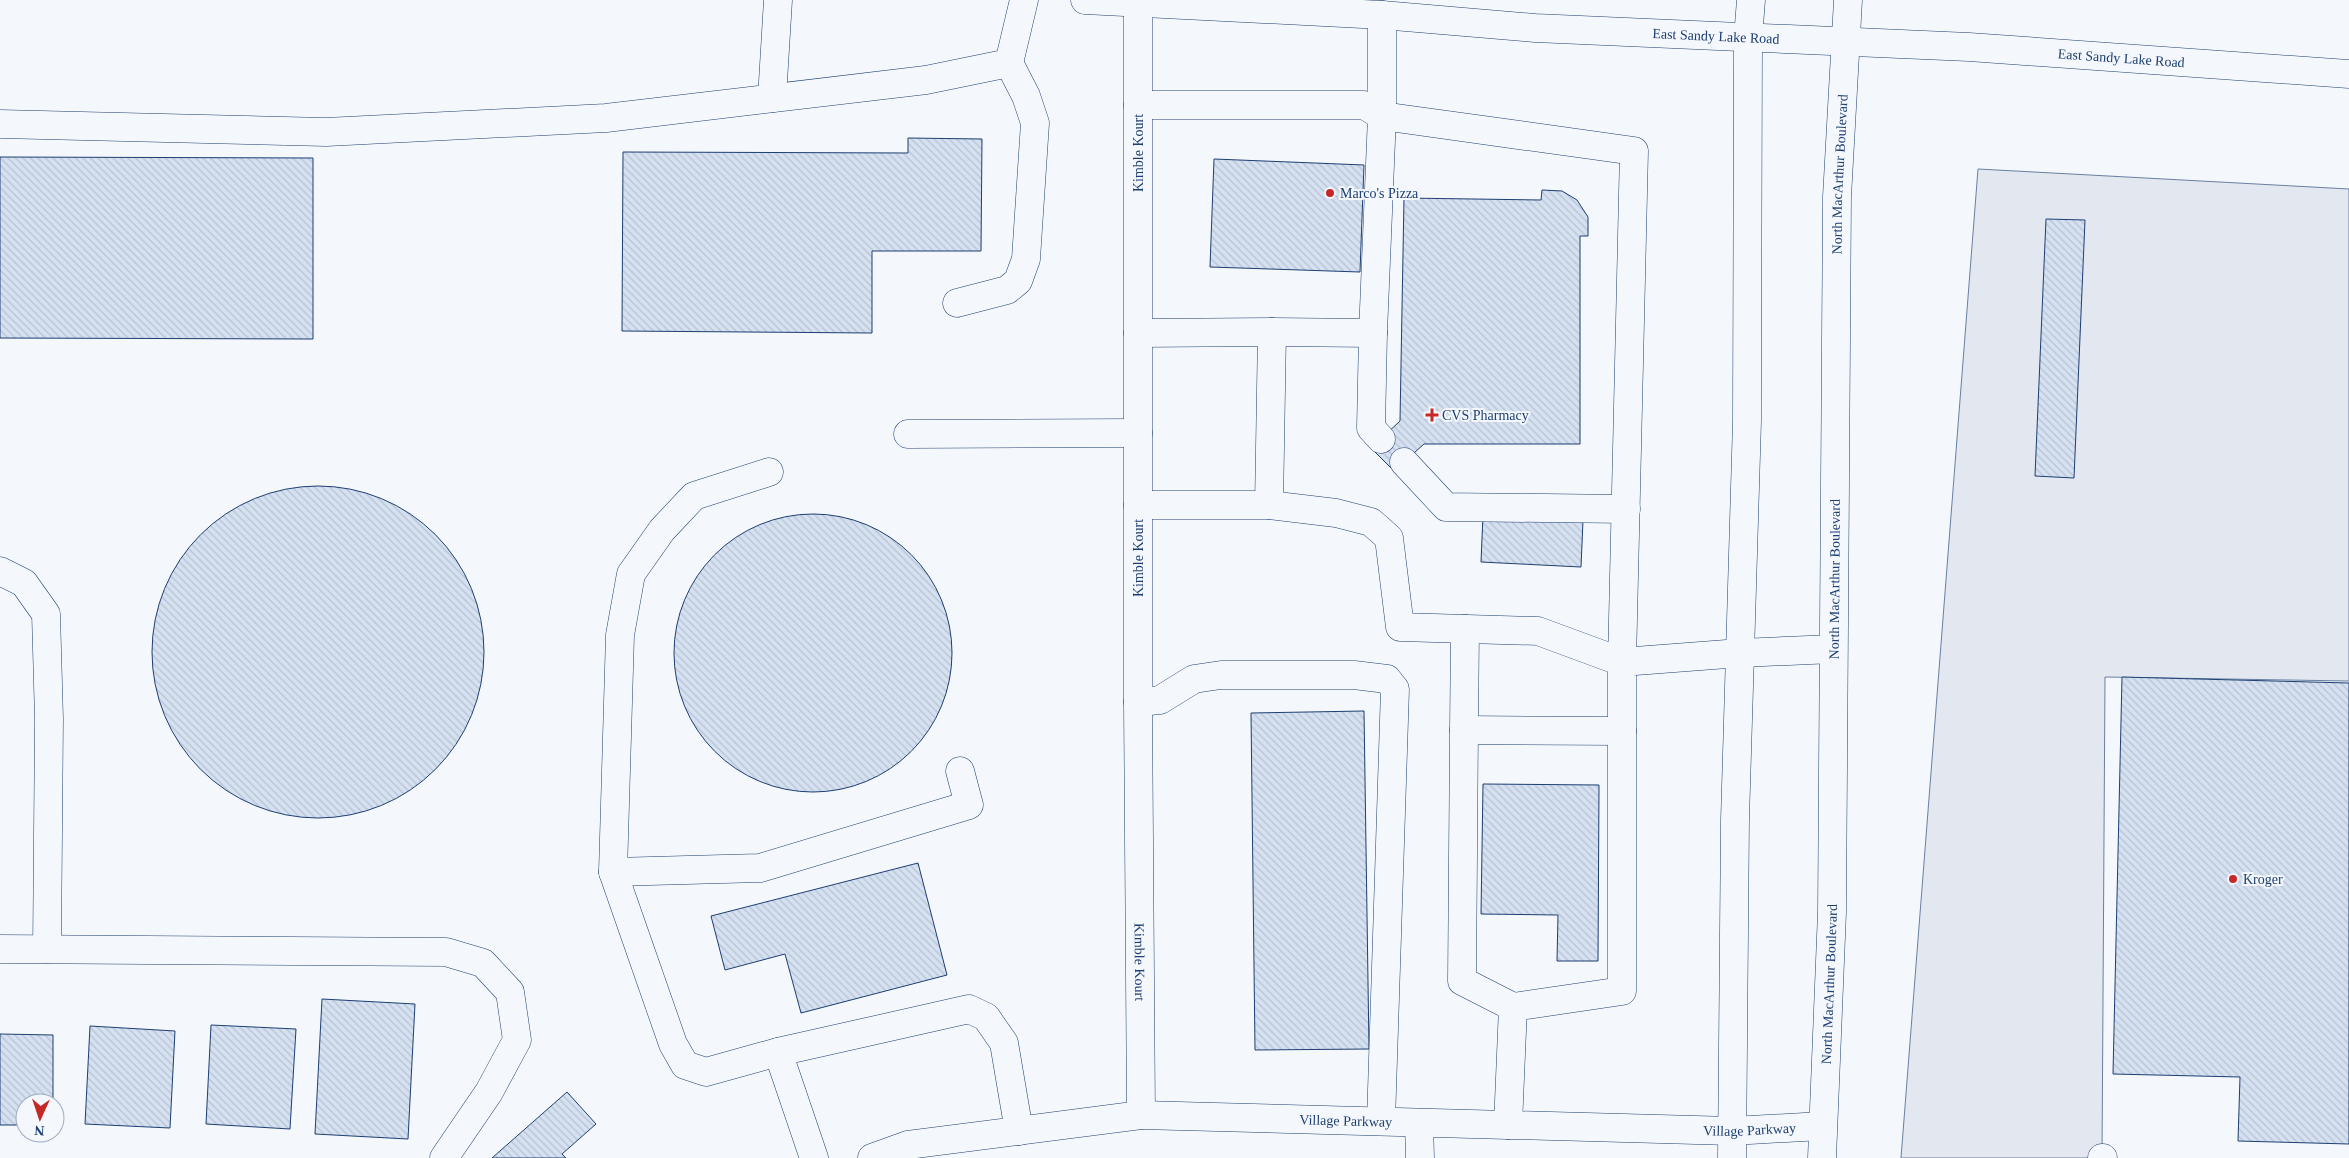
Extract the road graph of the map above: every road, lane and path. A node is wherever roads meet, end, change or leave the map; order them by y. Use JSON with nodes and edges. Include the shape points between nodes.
{"nodes":[{"id":1,"x":778,"y":0,"type":"edge"},
{"id":2,"x":1024,"y":0,"type":"edge"},
{"id":3,"x":1085,"y":0,"type":"edge"},
{"id":4,"x":1751,"y":0,"type":"edge"},
{"id":5,"x":1848,"y":0,"type":"edge"},
{"id":6,"x":1138,"y":2,"type":"edge"},
{"id":7,"x":1382,"y":15,"type":"junction"},
{"id":8,"x":1748,"y":38,"type":"junction"},
{"id":9,"x":1847,"y":43,"type":"junction"},
{"id":10,"x":1009,"y":63,"type":"junction"},
{"id":11,"x":2349,"y":74,"type":"edge"},
{"id":12,"x":772,"y":98,"type":"junction"},
{"id":13,"x":1138,"y":105,"type":"junction"},
{"id":14,"x":1382,"y":116,"type":"junction"},
{"id":15,"x":0,"y":124,"type":"edge"},
{"id":16,"x":957,"y":303,"type":"dead end"},
{"id":17,"x":1272,"y":332,"type":"junction"},
{"id":18,"x":1138,"y":333,"type":"junction"},
{"id":19,"x":1372,"y":333,"type":"junction"},
{"id":20,"x":1138,"y":433,"type":"junction"},
{"id":21,"x":908,"y":434,"type":"dead end"},
{"id":22,"x":1381,"y":439,"type":"dead end"},
{"id":23,"x":1404,"y":462,"type":"dead end"},
{"id":24,"x":769,"y":472,"type":"dead end"},
{"id":25,"x":1138,"y":505,"type":"junction"},
{"id":26,"x":1269,"y":505,"type":"junction"},
{"id":27,"x":1626,"y":509,"type":"junction"},
{"id":28,"x":0,"y":571,"type":"edge"},
{"id":29,"x":1465,"y":629,"type":"junction"},
{"id":30,"x":1833,"y":649,"type":"junction"},
{"id":31,"x":1740,"y":653,"type":"junction"},
{"id":32,"x":1622,"y":662,"type":"junction"},
{"id":33,"x":1138,"y":702,"type":"junction"},
{"id":34,"x":1464,"y":730,"type":"junction"},
{"id":35,"x":1622,"y":731,"type":"junction"},
{"id":36,"x":960,"y":771,"type":"dead end"},
{"id":37,"x":613,"y":872,"type":"junction"},
{"id":38,"x":0,"y":949,"type":"edge"},
{"id":39,"x":47,"y":949,"type":"junction"},
{"id":40,"x":1513,"y":1007,"type":"junction"},
{"id":41,"x":778,"y":1052,"type":"junction"},
{"id":42,"x":1141,"y":1115,"type":"junction"},
{"id":43,"x":1381,"y":1121,"type":"junction"},
{"id":44,"x":1419,"y":1123,"type":"junction"},
{"id":45,"x":1508,"y":1125,"type":"junction"},
{"id":46,"x":1822,"y":1126,"type":"junction"},
{"id":47,"x":1019,"y":1131,"type":"junction"},
{"id":48,"x":1732,"y":1131,"type":"junction"},
{"id":49,"x":444,"y":1158,"type":"edge"},
{"id":50,"x":814,"y":1158,"type":"edge"},
{"id":51,"x":875,"y":1158,"type":"edge"},
{"id":52,"x":1420,"y":1158,"type":"edge"},
{"id":53,"x":1732,"y":1158,"type":"edge"},
{"id":54,"x":1822,"y":1158,"type":"edge"}],
"edges":[{"from":1,"to":12,"type":"main road"},
{"from":2,"to":10,"type":"main road"},
{"from":3,"to":6,"type":"main road","name":"East Sandy Lake Road"},
{"from":4,"to":8,"type":"main road"},
{"from":5,"to":9,"type":"main road","name":"North MacArthur Boulevard"},
{"from":6,"to":7,"type":"main road","name":"East Sandy Lake Road"},
{"from":6,"to":13,"type":"main road","name":"Kimble Kourt"},
{"from":7,"to":8,"type":"main road","name":"East Sandy Lake Road","via":[[1536,28]]},
{"from":7,"to":14,"type":"main road"},
{"from":8,"to":9,"type":"main road","name":"East Sandy Lake Road"},
{"from":8,"to":31,"type":"main road","via":[[1747,422]]},
{"from":9,"to":11,"type":"main road","name":"East Sandy Lake Road","via":[[1969,47]]},
{"from":9,"to":30,"type":"main road","name":"North MacArthur Boulevard","via":[[1837,197]]},
{"from":10,"to":12,"type":"main road","via":[[926,80]]},
{"from":10,"to":16,"type":"main road","via":[[1035,123],[1026,259],[1018,281],[1007,290]]},
{"from":12,"to":15,"type":"main road","via":[[606,118],[326,132]]},
{"from":13,"to":14,"type":"main road","via":[[1364,105]]},
{"from":13,"to":18,"type":"main road","name":"Kimble Kourt"},
{"from":14,"to":19,"type":"main road"},
{"from":14,"to":27,"type":"main road","via":[[1634,151]]},
{"from":17,"to":18,"type":"main road"},
{"from":17,"to":19,"type":"main road"},
{"from":17,"to":26,"type":"main road"},
{"from":18,"to":20,"type":"main road","name":"Kimble Kourt"},
{"from":19,"to":22,"type":"main road","via":[[1371,428]]},
{"from":20,"to":21,"type":"main road"},
{"from":20,"to":25,"type":"main road","name":"Kimble Kourt"},
{"from":23,"to":27,"type":"main road","via":[[1446,506]]},
{"from":24,"to":37,"type":"main road","via":[[694,496],[662,530],[632,574],[620,635]]},
{"from":25,"to":26,"type":"main road"},
{"from":25,"to":33,"type":"main road","name":"Kimble Kourt"},
{"from":26,"to":29,"type":"main road","via":[[1336,513],[1371,522],[1389,538],[1400,627]]},
{"from":27,"to":32,"type":"main road"},
{"from":28,"to":39,"type":"main road","via":[[24,583],[46,614],[49,719]]},
{"from":29,"to":32,"type":"main road","via":[[1538,631]]},
{"from":29,"to":34,"type":"main road"},
{"from":30,"to":31,"type":"main road"},
{"from":30,"to":46,"type":"main road","name":"North MacArthur Boulevard","via":[[1832,912]]},
{"from":31,"to":32,"type":"main road"},
{"from":31,"to":48,"type":"main road"},
{"from":32,"to":35,"type":"main road"},
{"from":33,"to":42,"type":"main road","name":"Kimble Kourt"},
{"from":33,"to":43,"type":"main road","via":[[1160,700],[1194,679],[1221,675],[1354,675],[1387,679],[1395,689]]},
{"from":34,"to":35,"type":"main road"},
{"from":34,"to":40,"type":"main road","via":[[1462,981]]},
{"from":35,"to":40,"type":"main road","via":[[1622,991]]},
{"from":36,"to":37,"type":"main road","via":[[969,805],[760,868]]},
{"from":37,"to":41,"type":"main road","via":[[673,1044],[685,1065],[706,1072]]},
{"from":38,"to":39,"type":"main road"},
{"from":39,"to":49,"type":"main road","via":[[446,952],[483,963],[510,992],[517,1040],[489,1092]]},
{"from":40,"to":45,"type":"main road"},
{"from":41,"to":47,"type":"main road","via":[[969,1009],[986,1017],[1004,1043]]},
{"from":41,"to":50,"type":"main road"},
{"from":42,"to":43,"type":"main road","name":"Village Parkway"},
{"from":42,"to":47,"type":"main road","name":"Village Parkway"},
{"from":43,"to":44,"type":"main road","name":"Village Parkway"},
{"from":44,"to":45,"type":"main road","name":"Village Parkway"},
{"from":44,"to":52,"type":"main road"},
{"from":45,"to":48,"type":"main road","name":"Village Parkway"},
{"from":46,"to":48,"type":"main road","name":"Village Parkway"},
{"from":46,"to":54,"type":"main road","name":"North MacArthur Boulevard"},
{"from":47,"to":51,"type":"main road","name":"Village Parkway","via":[[908,1145]]},
{"from":48,"to":53,"type":"main road"}]}
